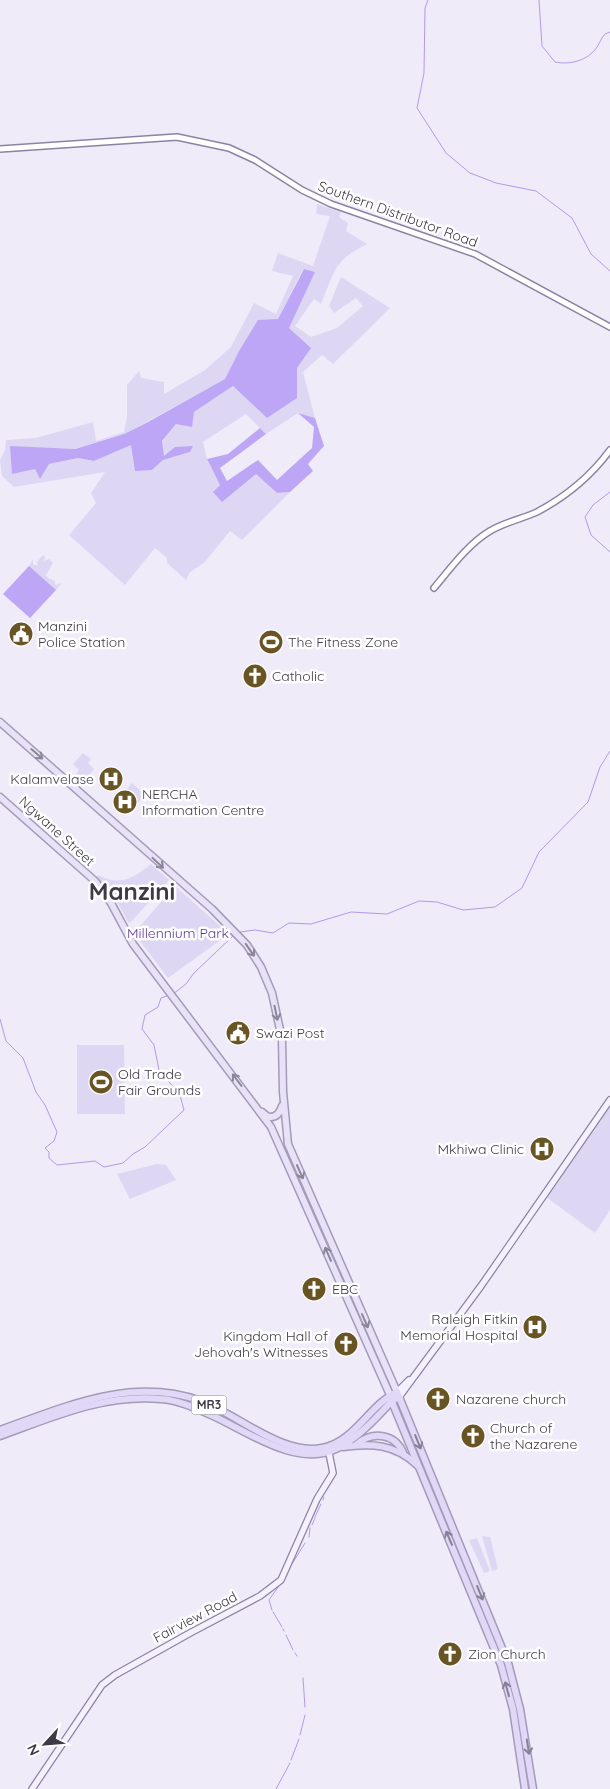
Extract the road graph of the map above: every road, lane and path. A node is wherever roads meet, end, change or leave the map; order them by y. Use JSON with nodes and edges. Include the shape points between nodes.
{"nodes":[{"id":1,"x":0,"y":149,"type":"edge"},
{"id":2,"x":610,"y":327,"type":"edge"},
{"id":3,"x":610,"y":450,"type":"edge"},
{"id":4,"x":434,"y":588,"type":"dead end"},
{"id":5,"x":0,"y":722,"type":"edge"},
{"id":6,"x":0,"y":798,"type":"edge"},
{"id":7,"x":282,"y":1092,"type":"junction"},
{"id":8,"x":610,"y":1100,"type":"edge"},
{"id":9,"x":254,"y":1103,"type":"junction"},
{"id":10,"x":398,"y":1395,"type":"junction"},
{"id":11,"x":391,"y":1398,"type":"junction"},
{"id":12,"x":0,"y":1430,"type":"edge"},
{"id":13,"x":0,"y":1436,"type":"edge"},
{"id":14,"x":339,"y":1447,"type":"junction"},
{"id":15,"x":328,"y":1449,"type":"junction"},
{"id":16,"x":420,"y":1469,"type":"junction"},
{"id":17,"x":32,"y":1789,"type":"edge"},
{"id":18,"x":525,"y":1789,"type":"edge"},
{"id":19,"x":533,"y":1789,"type":"edge"}],
"edges":[{"from":1,"to":2,"type":"street","name":"Southern Distributor Road","via":[[177,137],[229,148],[331,204],[475,254]]},
{"from":3,"to":4,"type":"street","via":[[584,480],[561,497],[536,512],[489,532]]},
{"from":5,"to":7,"type":"main road","one_way":true,"via":[[212,910],[247,945],[272,993],[282,1039]]},
{"from":9,"to":6,"type":"main road","name":"Ngwane Street","one_way":true,"via":[[133,944],[95,881]]},
{"from":7,"to":9,"type":"main road","via":[[282,1107],[274,1116],[264,1115]]},
{"from":7,"to":10,"type":"main road","one_way":true,"via":[[288,1144]]},
{"from":8,"to":10,"type":"main road","via":[[481,1286]]},
{"from":11,"to":9,"type":"main road","one_way":true,"via":[[283,1150]]},
{"from":10,"to":11,"type":"highway","number":"MR3"},
{"from":10,"to":19,"type":"highway","one_way":true,"via":[[508,1663],[528,1747]]},
{"from":11,"to":14,"type":"highway","number":"MR3","via":[[371,1423]]},
{"from":11,"to":15,"type":"highway","number":"MR3"},
{"from":11,"to":16,"type":"highway"},
{"from":12,"to":15,"type":"highway","number":"MR3","via":[[90,1398],[118,1393],[160,1392],[202,1402],[290,1445]]},
{"from":13,"to":15,"type":"highway","number":"MR3","via":[[104,1400],[160,1398],[197,1409],[286,1450],[314,1454]]},
{"from":14,"to":15,"type":"highway","number":"MR3"},
{"from":14,"to":16,"type":"highway","via":[[386,1446],[404,1455]]},
{"from":15,"to":17,"type":"main road","name":"Fairview Road","via":[[333,1473],[317,1499],[282,1580],[260,1596],[102,1685]]},
{"from":18,"to":16,"type":"highway","one_way":true,"via":[[514,1718],[501,1665]]}]}
